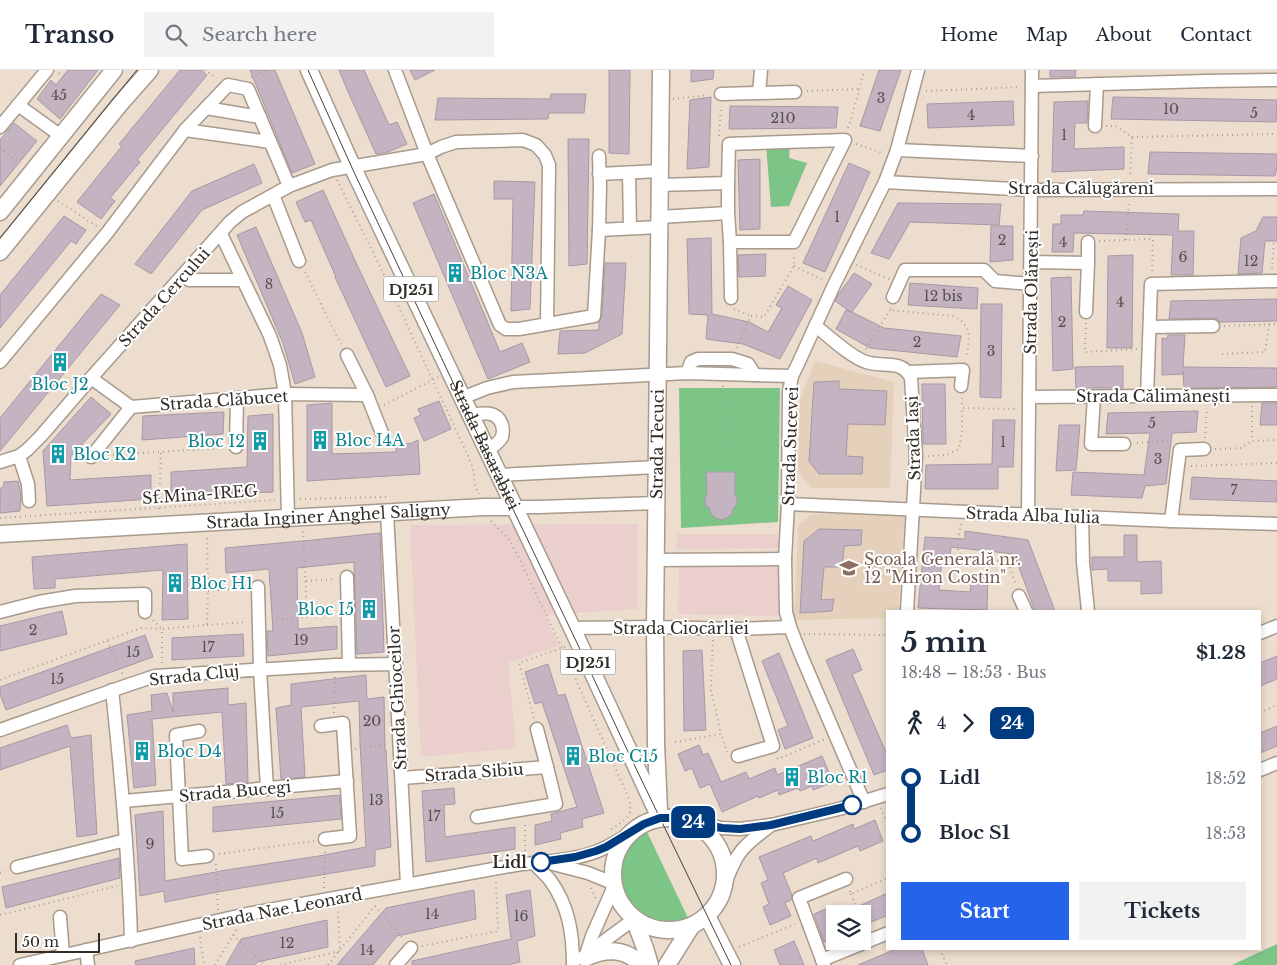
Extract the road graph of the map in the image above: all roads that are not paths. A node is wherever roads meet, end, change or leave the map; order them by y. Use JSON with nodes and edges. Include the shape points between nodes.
{"nodes":[{"id":1,"x":46,"y":70,"type":"edge"},
{"id":2,"x":114,"y":70,"type":"edge"},
{"id":3,"x":150,"y":70,"type":"edge"},
{"id":4,"x":309,"y":70,"type":"edge"},
{"id":5,"x":395,"y":70,"type":"edge"},
{"id":6,"x":661,"y":70,"type":"edge"},
{"id":7,"x":761,"y":70,"type":"edge"},
{"id":8,"x":918,"y":70,"type":"edge"},
{"id":9,"x":1032,"y":70,"type":"edge"},
{"id":10,"x":1277,"y":80,"type":"edge"},
{"id":11,"x":1097,"y":84,"type":"junction"},
{"id":12,"x":1032,"y":86,"type":"junction"},
{"id":13,"x":795,"y":92,"type":"road end"},
{"id":14,"x":759,"y":93,"type":"junction"},
{"id":15,"x":721,"y":94,"type":"road end"},
{"id":16,"x":18,"y":105,"type":"junction"},
{"id":17,"x":206,"y":108,"type":"junction"},
{"id":18,"x":260,"y":117,"type":"junction"},
{"id":19,"x":1095,"y":126,"type":"road end"},
{"id":20,"x":0,"y":127,"type":"edge"},
{"id":21,"x":185,"y":130,"type":"junction"},
{"id":22,"x":61,"y":136,"type":"junction"},
{"id":23,"x":270,"y":142,"type":"junction"},
{"id":24,"x":896,"y":153,"type":"junction"},
{"id":25,"x":427,"y":154,"type":"junction"},
{"id":26,"x":599,"y":156,"type":"dead end"},
{"id":27,"x":1032,"y":156,"type":"junction"},
{"id":28,"x":352,"y":166,"type":"junction"},
{"id":29,"x":630,"y":173,"type":"junction"},
{"id":30,"x":599,"y":174,"type":"junction"},
{"id":31,"x":659,"y":178,"type":"junction"},
{"id":32,"x":885,"y":182,"type":"junction"},
{"id":33,"x":728,"y":183,"type":"junction"},
{"id":34,"x":290,"y":186,"type":"junction"},
{"id":35,"x":1277,"y":189,"type":"edge"},
{"id":36,"x":1032,"y":190,"type":"junction"},
{"id":37,"x":273,"y":194,"type":"junction"},
{"id":38,"x":0,"y":212,"type":"edge"},
{"id":39,"x":728,"y":214,"type":"junction"},
{"id":40,"x":659,"y":222,"type":"junction"},
{"id":41,"x":630,"y":228,"type":"junction"},
{"id":42,"x":599,"y":230,"type":"junction"},
{"id":43,"x":220,"y":234,"type":"junction"},
{"id":44,"x":730,"y":242,"type":"junction"},
{"id":45,"x":1088,"y":242,"type":"road end"},
{"id":46,"x":0,"y":252,"type":"edge"},
{"id":47,"x":299,"y":261,"type":"road end"},
{"id":48,"x":1031,"y":262,"type":"junction"},
{"id":49,"x":1088,"y":262,"type":"junction"},
{"id":50,"x":189,"y":280,"type":"dead end"},
{"id":51,"x":243,"y":280,"type":"junction"},
{"id":52,"x":1274,"y":281,"type":"edge"},
{"id":53,"x":1031,"y":284,"type":"junction"},
{"id":54,"x":893,"y":297,"type":"road end"},
{"id":55,"x":731,"y":298,"type":"road end"},
{"id":56,"x":1086,"y":312,"type":"road end"},
{"id":57,"x":547,"y":324,"type":"junction"},
{"id":58,"x":816,"y":326,"type":"junction"},
{"id":59,"x":1213,"y":326,"type":"road end"},
{"id":60,"x":1150,"y":327,"type":"junction"},
{"id":61,"x":347,"y":355,"type":"road end"},
{"id":62,"x":0,"y":362,"type":"edge"},
{"id":63,"x":908,"y":372,"type":"junction"},
{"id":64,"x":687,"y":373,"type":"junction"},
{"id":65,"x":658,"y":374,"type":"junction"},
{"id":66,"x":755,"y":374,"type":"junction"},
{"id":67,"x":792,"y":376,"type":"junction"},
{"id":68,"x":91,"y":378,"type":"junction"},
{"id":69,"x":961,"y":386,"type":"dead end"},
{"id":70,"x":285,"y":394,"type":"junction"},
{"id":71,"x":367,"y":395,"type":"junction"},
{"id":72,"x":1277,"y":395,"type":"edge"},
{"id":73,"x":1147,"y":396,"type":"junction"},
{"id":74,"x":1094,"y":397,"type":"junction"},
{"id":75,"x":238,"y":398,"type":"junction"},
{"id":76,"x":462,"y":398,"type":"junction"},
{"id":77,"x":1029,"y":403,"type":"junction"},
{"id":78,"x":131,"y":407,"type":"junction"},
{"id":79,"x":470,"y":415,"type":"junction"},
{"id":80,"x":382,"y":433,"type":"dead end"},
{"id":81,"x":1124,"y":444,"type":"road end"},
{"id":82,"x":236,"y":447,"type":"road end"},
{"id":83,"x":1204,"y":449,"type":"road end"},
{"id":84,"x":487,"y":451,"type":"junction"},
{"id":85,"x":19,"y":456,"type":"junction"},
{"id":86,"x":91,"y":457,"type":"road end"},
{"id":87,"x":0,"y":462,"type":"edge"},
{"id":88,"x":656,"y":466,"type":"junction"},
{"id":89,"x":498,"y":475,"type":"junction"},
{"id":90,"x":29,"y":501,"type":"dead end"},
{"id":91,"x":657,"y":503,"type":"junction"},
{"id":92,"x":788,"y":504,"type":"junction"},
{"id":93,"x":390,"y":505,"type":"junction"},
{"id":94,"x":514,"y":507,"type":"junction"},
{"id":95,"x":914,"y":510,"type":"junction"},
{"id":96,"x":1028,"y":514,"type":"junction"},
{"id":97,"x":1082,"y":517,"type":"junction"},
{"id":98,"x":295,"y":518,"type":"junction"},
{"id":99,"x":1171,"y":521,"type":"junction"},
{"id":100,"x":1277,"y":524,"type":"edge"},
{"id":101,"x":0,"y":534,"type":"edge"},
{"id":102,"x":786,"y":559,"type":"junction"},
{"id":103,"x":656,"y":560,"type":"junction"},
{"id":104,"x":347,"y":578,"type":"road end"},
{"id":105,"x":258,"y":587,"type":"road end"},
{"id":106,"x":1020,"y":596,"type":"road end"},
{"id":107,"x":907,"y":610,"type":"edge"},
{"id":108,"x":1026,"y":610,"type":"edge"},
{"id":109,"x":1088,"y":610,"type":"edge"},
{"id":110,"x":0,"y":612,"type":"edge"},
{"id":111,"x":145,"y":612,"type":"dead end"},
{"id":112,"x":1277,"y":626,"type":"edge"},
{"id":113,"x":655,"y":627,"type":"junction"},
{"id":114,"x":736,"y":629,"type":"junction"},
{"id":115,"x":791,"y":630,"type":"junction"},
{"id":116,"x":1261,"y":633,"type":"edge"},
{"id":117,"x":575,"y":635,"type":"junction"},
{"id":118,"x":396,"y":664,"type":"junction"},
{"id":119,"x":342,"y":665,"type":"junction"},
{"id":120,"x":260,"y":669,"type":"junction"},
{"id":121,"x":112,"y":690,"type":"junction"},
{"id":122,"x":327,"y":725,"type":"road end"},
{"id":123,"x":537,"y":729,"type":"road end"},
{"id":124,"x":0,"y":730,"type":"edge"},
{"id":125,"x":199,"y":731,"type":"dead end"},
{"id":126,"x":738,"y":756,"type":"road end"},
{"id":127,"x":1277,"y":763,"type":"edge"},
{"id":128,"x":547,"y":767,"type":"junction"},
{"id":129,"x":1261,"y":770,"type":"edge"},
{"id":130,"x":402,"y":778,"type":"junction"},
{"id":131,"x":347,"y":781,"type":"junction"},
{"id":132,"x":267,"y":788,"type":"junction"},
{"id":133,"x":180,"y":796,"type":"junction"},
{"id":134,"x":883,"y":796,"type":"edge"},
{"id":135,"x":124,"y":801,"type":"junction"},
{"id":136,"x":864,"y":802,"type":"junction"},
{"id":137,"x":477,"y":817,"type":"dead end"},
{"id":138,"x":660,"y":818,"type":"junction"},
{"id":139,"x":685,"y":820,"type":"junction"},
{"id":140,"x":771,"y":825,"type":"junction"},
{"id":141,"x":632,"y":832,"type":"junction"},
{"id":142,"x":324,"y":839,"type":"road end"},
{"id":143,"x":126,"y":840,"type":"junction"},
{"id":144,"x":211,"y":855,"type":"road end"},
{"id":145,"x":535,"y":863,"type":"junction"},
{"id":146,"x":17,"y":867,"type":"dead end"},
{"id":147,"x":846,"y":879,"type":"road end"},
{"id":148,"x":407,"y":884,"type":"junction"},
{"id":149,"x":615,"y":884,"type":"junction"},
{"id":150,"x":724,"y":887,"type":"junction"},
{"id":151,"x":708,"y":916,"type":"junction"},
{"id":152,"x":60,"y":917,"type":"dead end"},
{"id":153,"x":634,"y":919,"type":"junction"},
{"id":154,"x":691,"y":927,"type":"junction"},
{"id":155,"x":886,"y":933,"type":"edge"},
{"id":156,"x":131,"y":941,"type":"junction"},
{"id":157,"x":411,"y":948,"type":"road end"},
{"id":158,"x":86,"y":950,"type":"junction"},
{"id":159,"x":63,"y":955,"type":"junction"},
{"id":160,"x":729,"y":959,"type":"edge"},
{"id":161,"x":578,"y":963,"type":"edge"},
{"id":162,"x":823,"y":963,"type":"edge"},
{"id":163,"x":20,"y":965,"type":"edge"},
{"id":164,"x":88,"y":965,"type":"edge"},
{"id":165,"x":396,"y":965,"type":"edge"},
{"id":166,"x":642,"y":965,"type":"edge"},
{"id":167,"x":650,"y":965,"type":"edge"},
{"id":168,"x":668,"y":965,"type":"edge"}],
"edges":[{"from":1,"to":16,"type":"street"},
{"from":2,"to":22,"type":"main road"},
{"from":3,"to":46,"type":"main road"},
{"from":4,"to":28,"type":"main road","name":"Strada Basarabiei","number":"DJ251"},
{"from":5,"to":25,"type":"street"},
{"from":6,"to":31,"type":"main road","name":"Strada Tecuci"},
{"from":7,"to":14,"type":"street"},
{"from":8,"to":24,"type":"street","name":"Strada Sucevei"},
{"from":9,"to":12,"type":"street","name":"Strada Olănești"},
{"from":10,"to":11,"type":"street"},
{"from":11,"to":12,"type":"street"},
{"from":11,"to":19,"type":"street"},
{"from":12,"to":27,"type":"street","name":"Strada Olănești"},
{"from":13,"to":14,"type":"street"},
{"from":14,"to":15,"type":"street"},
{"from":16,"to":20,"type":"street"},
{"from":16,"to":22,"type":"street"},
{"from":17,"to":18,"type":"street"},
{"from":17,"to":18,"type":"street","via":[[228,86],[248,89]]},
{"from":17,"to":21,"type":"street"},
{"from":18,"to":23,"type":"street"},
{"from":21,"to":23,"type":"street"},
{"from":21,"to":62,"type":"street","via":[[107,233]]},
{"from":22,"to":38,"type":"main road"},
{"from":23,"to":34,"type":"street"},
{"from":24,"to":27,"type":"street"},
{"from":24,"to":32,"type":"street","name":"Strada Sucevei"},
{"from":25,"to":28,"type":"street","name":"Strada Cercului"},
{"from":25,"to":57,"type":"street","via":[[500,325],[506,330]]},
{"from":25,"to":57,"type":"street","name":"Strada Cercului","via":[[456,142],[523,140],[536,145],[545,155],[549,165]]},
{"from":26,"to":30,"type":"street"},
{"from":27,"to":36,"type":"street","name":"Strada Olănești"},
{"from":28,"to":34,"type":"street","name":"Strada Cercului"},
{"from":28,"to":76,"type":"main road","name":"Strada Basarabiei","number":"DJ251"},
{"from":29,"to":30,"type":"street"},
{"from":29,"to":31,"type":"street"},
{"from":29,"to":41,"type":"street"},
{"from":30,"to":42,"type":"street"},
{"from":31,"to":33,"type":"street"},
{"from":31,"to":40,"type":"main road","name":"Strada Tecuci"},
{"from":32,"to":36,"type":"street","name":"Strada Călugăreni"},
{"from":32,"to":58,"type":"street","name":"Strada Sucevei"},
{"from":33,"to":39,"type":"street"},
{"from":33,"to":44,"type":"street","via":[[729,144],[844,140],[794,242]]},
{"from":34,"to":37,"type":"street","name":"Strada Cercului"},
{"from":35,"to":36,"type":"street","name":"Strada Călugăreni"},
{"from":36,"to":48,"type":"street","name":"Strada Olănești"},
{"from":37,"to":43,"type":"street","name":"Strada Cercului","via":[[242,212]]},
{"from":37,"to":47,"type":"street"},
{"from":39,"to":40,"type":"street"},
{"from":39,"to":44,"type":"street"},
{"from":40,"to":41,"type":"street"},
{"from":40,"to":65,"type":"main road","name":"Strada Tecuci"},
{"from":41,"to":42,"type":"street"},
{"from":42,"to":57,"type":"street","via":[[594,316]]},
{"from":43,"to":51,"type":"street"},
{"from":43,"to":68,"type":"street","name":"Strada Cercului"},
{"from":44,"to":55,"type":"street"},
{"from":45,"to":49,"type":"street"},
{"from":48,"to":49,"type":"street"},
{"from":48,"to":53,"type":"street","name":"Strada Olănești"},
{"from":49,"to":56,"type":"street"},
{"from":50,"to":51,"type":"street"},
{"from":51,"to":70,"type":"street","via":[[270,336]]},
{"from":52,"to":60,"type":"street","via":[[1151,284]]},
{"from":53,"to":54,"type":"street","via":[[995,281],[984,270],[905,270]]},
{"from":53,"to":77,"type":"street","name":"Strada Olănești"},
{"from":58,"to":63,"type":"street","name":"Strada Iași","via":[[866,363],[902,367]]},
{"from":58,"to":67,"type":"street","name":"Strada Sucevei"},
{"from":59,"to":60,"type":"street"},
{"from":60,"to":73,"type":"street"},
{"from":61,"to":71,"type":"street"},
{"from":63,"to":69,"type":"street","via":[[963,370]]},
{"from":63,"to":95,"type":"street","name":"Strada Iași","via":[[916,456]]},
{"from":64,"to":65,"type":"street"},
{"from":64,"to":66,"type":"street"},
{"from":64,"to":66,"type":"street","via":[[691,362],[698,359],[732,359],[748,364]]},
{"from":65,"to":76,"type":"street","via":[[513,382]]},
{"from":65,"to":88,"type":"main road","name":"Strada Tecuci"},
{"from":66,"to":67,"type":"street"},
{"from":67,"to":92,"type":"street","name":"Strada Sucevei"},
{"from":68,"to":78,"type":"street"},
{"from":68,"to":85,"type":"street","name":"Strada Cercului","via":[[41,436]]},
{"from":70,"to":71,"type":"street","name":"Strada Clăbucet"},
{"from":70,"to":75,"type":"street","name":"Strada Clăbucet"},
{"from":70,"to":98,"type":"street","via":[[287,499]]},
{"from":71,"to":80,"type":"street"},
{"from":72,"to":73,"type":"street","name":"Strada Călimănești"},
{"from":73,"to":74,"type":"street","name":"Strada Călimănești"},
{"from":74,"to":77,"type":"street","name":"Strada Călimănești"},
{"from":74,"to":81,"type":"street","via":[[1091,444]]},
{"from":75,"to":78,"type":"street","name":"Strada Clăbucet"},
{"from":75,"to":82,"type":"street"},
{"from":76,"to":79,"type":"main road","name":"Strada Basarabiei","number":"DJ251"},
{"from":77,"to":96,"type":"street","name":"Strada Olănești"},
{"from":78,"to":86,"type":"street"},
{"from":79,"to":84,"type":"main road","name":"Strada Basarabiei","number":"DJ251"},
{"from":79,"to":84,"type":"street","via":[[492,414],[501,423],[502,437]]},
{"from":83,"to":99,"type":"street","via":[[1180,450]]},
{"from":84,"to":89,"type":"main road","name":"Strada Basarabiei","number":"DJ251"},
{"from":85,"to":87,"type":"street","name":"Strada Cercului"},
{"from":85,"to":90,"type":"street","via":[[28,484]]},
{"from":88,"to":89,"type":"street"},
{"from":88,"to":91,"type":"main road","name":"Strada Tecuci"},
{"from":89,"to":94,"type":"main road","name":"Strada Basarabiei","number":"DJ251"},
{"from":91,"to":94,"type":"street","name":"Strada Inginer Anghel Saligny"},
{"from":91,"to":103,"type":"main road","name":"Strada Tecuci"},
{"from":92,"to":95,"type":"street","name":"Strada Alba Iulia"},
{"from":92,"to":102,"type":"street","name":"Strada Sucevei"},
{"from":93,"to":94,"type":"main road","name":"Strada Inginer Anghel Saligny"},
{"from":93,"to":98,"type":"main road","name":"Strada Inginer Anghel Saligny"},
{"from":93,"to":118,"type":"street","name":"Strada Ghioceilor"},
{"from":94,"to":117,"type":"main road","name":"Strada Basarabiei","number":"DJ251"},
{"from":95,"to":96,"type":"street","name":"Strada Alba Iulia"},
{"from":95,"to":107,"type":"street","name":"Strada Iași"},
{"from":96,"to":97,"type":"street","name":"Strada Alba Iulia"},
{"from":97,"to":99,"type":"street","name":"Strada Alba Iulia"},
{"from":97,"to":109,"type":"street"},
{"from":98,"to":101,"type":"main road","name":"Strada Inginer Anghel Saligny"},
{"from":99,"to":100,"type":"street","name":"Strada Alba Iulia"},
{"from":102,"to":103,"type":"street"},
{"from":102,"to":115,"type":"street","name":"Strada Sucevei","via":[[786,612]]},
{"from":103,"to":113,"type":"main road","name":"Strada Tecuci"},
{"from":104,"to":119,"type":"street"},
{"from":105,"to":120,"type":"street"},
{"from":106,"to":108,"type":"street"},
{"from":110,"to":111,"type":"street","via":[[75,596],[145,594]]},
{"from":112,"to":116,"type":"street"},
{"from":113,"to":114,"type":"street","name":"Strada Ciocârliei"},
{"from":113,"to":117,"type":"street","name":"Strada Ciocârliei"},
{"from":113,"to":138,"type":"main road","name":"Strada Tecuci"},
{"from":114,"to":115,"type":"street","name":"Strada Ciocârliei"},
{"from":114,"to":126,"type":"street","via":[[773,746]]},
{"from":115,"to":136,"type":"street","name":"Strada Sucevei"},
{"from":117,"to":138,"type":"main road","name":"Strada Basarabiei","number":"DJ251"},
{"from":118,"to":119,"type":"street","name":"Strada Cluj"},
{"from":118,"to":130,"type":"street","name":"Strada Ghioceilor"},
{"from":119,"to":120,"type":"street","name":"Strada Cluj"},
{"from":120,"to":121,"type":"street","name":"Strada Cluj","via":[[155,676]]},
{"from":120,"to":132,"type":"street"},
{"from":121,"to":124,"type":"street","name":"Strada Cluj"},
{"from":121,"to":135,"type":"street"},
{"from":122,"to":131,"type":"street","via":[[344,723]]},
{"from":123,"to":128,"type":"street","name":"Strada Sibiu"},
{"from":125,"to":133,"type":"street","via":[[176,735]]},
{"from":127,"to":129,"type":"street"},
{"from":128,"to":130,"type":"street","name":"Strada Sibiu"},
{"from":128,"to":137,"type":"street","name":"Strada Sibiu","via":[[556,804]]},
{"from":130,"to":148,"type":"street","name":"Strada Ghioceilor"},
{"from":131,"to":132,"type":"street","name":"Strada Bucegi"},
{"from":131,"to":142,"type":"street","via":[[350,836]]},
{"from":132,"to":133,"type":"street","name":"Strada Bucegi"},
{"from":133,"to":135,"type":"street","name":"Strada Bucegi"},
{"from":133,"to":144,"type":"street","via":[[182,858]]},
{"from":134,"to":136,"type":"street"},
{"from":135,"to":143,"type":"street"},
{"from":136,"to":140,"type":"street"},
{"from":138,"to":139,"type":"main road"},
{"from":138,"to":141,"type":"main road"},
{"from":139,"to":140,"type":"street","via":[[722,828]]},
{"from":139,"to":150,"type":"main road","via":[[713,839],[725,870]]},
{"from":140,"to":150,"type":"street","via":[[739,853]]},
{"from":141,"to":145,"type":"street","name":"Strada Nae Leonard","via":[[596,851]]},
{"from":141,"to":149,"type":"main road","via":[[617,855]]},
{"from":143,"to":146,"type":"street"},
{"from":143,"to":156,"type":"street"},
{"from":145,"to":148,"type":"street","name":"Strada Nae Leonard"},
{"from":145,"to":149,"type":"street","name":"Strada Nae Leonard","via":[[588,873]]},
{"from":145,"to":161,"type":"street","via":[[562,899],[570,920]]},
{"from":147,"to":162,"type":"street","via":[[799,898]]},
{"from":148,"to":156,"type":"street","name":"Strada Nae Leonard","via":[[247,914]]},
{"from":149,"to":153,"type":"main road","via":[[624,908]]},
{"from":149,"to":161,"type":"street"},
{"from":150,"to":151,"type":"main road","via":[[717,905]]},
{"from":151,"to":154,"type":"main road"},
{"from":151,"to":160,"type":"main road"},
{"from":152,"to":159,"type":"street"},
{"from":153,"to":154,"type":"main road","via":[[661,930]]},
{"from":153,"to":161,"type":"street"},
{"from":153,"to":167,"type":"main road"},
{"from":154,"to":168,"type":"main road"},
{"from":155,"to":162,"type":"street"},
{"from":156,"to":158,"type":"street","name":"Strada Nae Leonard"},
{"from":157,"to":165,"type":"street"},
{"from":158,"to":159,"type":"street","name":"Strada Nae Leonard"},
{"from":158,"to":164,"type":"street"},
{"from":159,"to":163,"type":"street","name":"Strada Nae Leonard"},
{"from":161,"to":166,"type":"main road","via":[[598,952],[611,951],[624,953]]}]}
